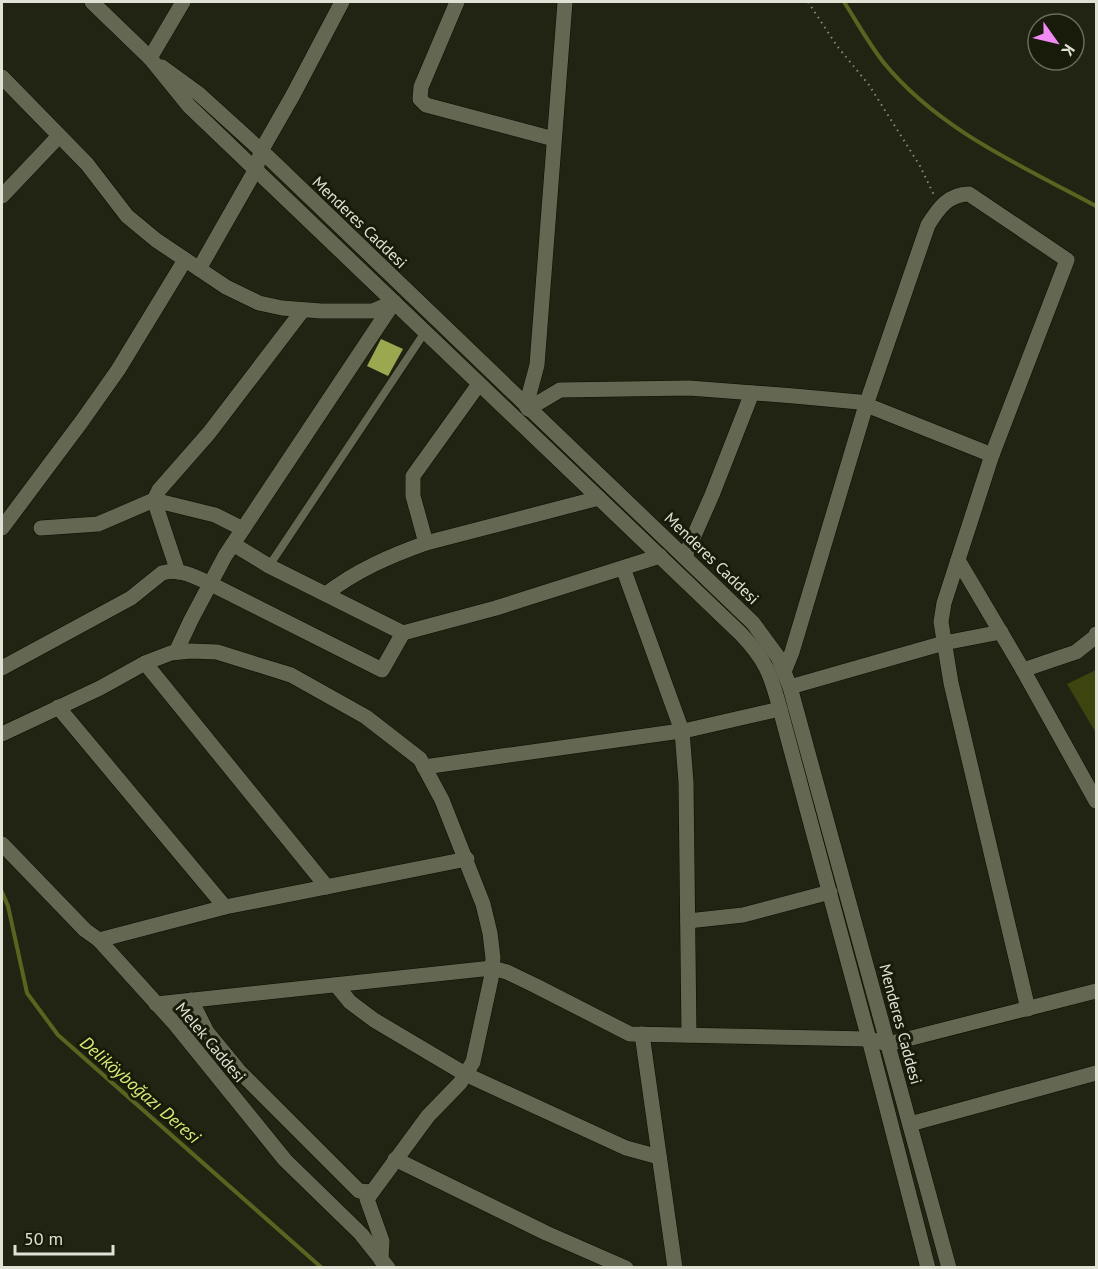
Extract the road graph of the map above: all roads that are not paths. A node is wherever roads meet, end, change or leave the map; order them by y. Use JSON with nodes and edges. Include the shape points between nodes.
{"nodes":[{"id":1,"x":92,"y":2,"type":"edge"},
{"id":2,"x":183,"y":2,"type":"edge"},
{"id":3,"x":342,"y":2,"type":"edge"},
{"id":4,"x":458,"y":2,"type":"edge"},
{"id":5,"x":565,"y":2,"type":"edge"},
{"id":6,"x":150,"y":58,"type":"junction"},
{"id":7,"x":2,"y":77,"type":"edge"},
{"id":8,"x":59,"y":136,"type":"junction"},
{"id":9,"x":554,"y":139,"type":"junction"},
{"id":10,"x":261,"y":151,"type":"junction"},
{"id":11,"x":256,"y":169,"type":"junction"},
{"id":12,"x":2,"y":196,"type":"edge"},
{"id":13,"x":185,"y":260,"type":"junction"},
{"id":14,"x":199,"y":269,"type":"junction"},
{"id":15,"x":394,"y":302,"type":"junction"},
{"id":16,"x":303,"y":309,"type":"junction"},
{"id":17,"x":425,"y":332,"type":"junction"},
{"id":18,"x":479,"y":384,"type":"junction"},
{"id":19,"x":752,"y":393,"type":"junction"},
{"id":20,"x":866,"y":405,"type":"junction"},
{"id":21,"x":527,"y":408,"type":"junction"},
{"id":22,"x":992,"y":455,"type":"junction"},
{"id":23,"x":598,"y":498,"type":"junction"},
{"id":24,"x":154,"y":500,"type":"junction"},
{"id":25,"x":2,"y":528,"type":"edge"},
{"id":26,"x":41,"y":528,"type":"dead end"},
{"id":27,"x":243,"y":530,"type":"junction"},
{"id":28,"x":426,"y":543,"type":"junction"},
{"id":29,"x":233,"y":544,"type":"junction"},
{"id":30,"x":660,"y":556,"type":"junction"},
{"id":31,"x":685,"y":556,"type":"junction"},
{"id":32,"x":958,"y":560,"type":"junction"},
{"id":33,"x":269,"y":566,"type":"junction"},
{"id":34,"x":623,"y":568,"type":"junction"},
{"id":35,"x":178,"y":572,"type":"junction"},
{"id":36,"x":211,"y":584,"type":"junction"},
{"id":37,"x":326,"y":594,"type":"junction"},
{"id":38,"x":1000,"y":632,"type":"junction"},
{"id":39,"x":403,"y":633,"type":"junction"},
{"id":40,"x":1096,"y":634,"type":"edge"},
{"id":41,"x":944,"y":643,"type":"junction"},
{"id":42,"x":176,"y":652,"type":"junction"},
{"id":43,"x":145,"y":663,"type":"junction"},
{"id":44,"x":2,"y":668,"type":"edge"},
{"id":45,"x":1023,"y":670,"type":"junction"},
{"id":46,"x":784,"y":672,"type":"junction"},
{"id":47,"x":790,"y":687,"type":"junction"},
{"id":48,"x":58,"y":707,"type":"junction"},
{"id":49,"x":780,"y":709,"type":"junction"},
{"id":50,"x":682,"y":731,"type":"junction"},
{"id":51,"x":2,"y":734,"type":"edge"},
{"id":52,"x":424,"y":767,"type":"junction"},
{"id":53,"x":1096,"y":801,"type":"edge"},
{"id":54,"x":2,"y":844,"type":"edge"},
{"id":55,"x":467,"y":859,"type":"junction"},
{"id":56,"x":327,"y":887,"type":"junction"},
{"id":57,"x":830,"y":892,"type":"junction"},
{"id":58,"x":225,"y":907,"type":"junction"},
{"id":59,"x":688,"y":921,"type":"junction"},
{"id":60,"x":99,"y":940,"type":"junction"},
{"id":61,"x":492,"y":968,"type":"junction"},
{"id":62,"x":336,"y":985,"type":"junction"},
{"id":63,"x":1096,"y":991,"type":"edge"},
{"id":64,"x":191,"y":1000,"type":"junction"},
{"id":65,"x":156,"y":1004,"type":"junction"},
{"id":66,"x":1028,"y":1009,"type":"junction"},
{"id":67,"x":642,"y":1034,"type":"junction"},
{"id":68,"x":689,"y":1035,"type":"junction"},
{"id":69,"x":869,"y":1039,"type":"junction"},
{"id":70,"x":888,"y":1044,"type":"junction"},
{"id":71,"x":1096,"y":1073,"type":"edge"},
{"id":72,"x":465,"y":1074,"type":"junction"},
{"id":73,"x":910,"y":1124,"type":"junction"},
{"id":74,"x":659,"y":1157,"type":"junction"},
{"id":75,"x":395,"y":1159,"type":"junction"},
{"id":76,"x":371,"y":1192,"type":"junction"},
{"id":77,"x":384,"y":1264,"type":"edge"},
{"id":78,"x":626,"y":1268,"type":"edge"},
{"id":79,"x":675,"y":1268,"type":"edge"},
{"id":80,"x":928,"y":1268,"type":"edge"},
{"id":81,"x":949,"y":1268,"type":"edge"}],
"edges":[{"from":1,"to":6,"type":"street","name":"Menderes Caddesi"},
{"from":2,"to":6,"type":"street"},
{"from":3,"to":10,"type":"street"},
{"from":4,"to":9,"type":"street","via":[[421,87],[420,99],[426,105]]},
{"from":5,"to":9,"type":"street"},
{"from":6,"to":10,"type":"street","name":"Menderes Caddesi","via":[[199,94]]},
{"from":6,"to":11,"type":"street","name":"Menderes Caddesi","via":[[189,106]]},
{"from":7,"to":8,"type":"street"},
{"from":8,"to":12,"type":"street"},
{"from":8,"to":13,"type":"street","via":[[87,164],[127,216]]},
{"from":9,"to":21,"type":"street","via":[[537,365]]},
{"from":10,"to":11,"type":"street"},
{"from":10,"to":21,"type":"street","name":"Menderes Caddesi"},
{"from":11,"to":14,"type":"street"},
{"from":11,"to":15,"type":"street","name":"Menderes Caddesi"},
{"from":13,"to":14,"type":"street"},
{"from":13,"to":25,"type":"street","via":[[118,370]]},
{"from":14,"to":16,"type":"street","via":[[259,303]]},
{"from":15,"to":16,"type":"street","via":[[374,310]]},
{"from":15,"to":17,"type":"street","name":"Menderes Caddesi"},
{"from":15,"to":27,"type":"street"},
{"from":16,"to":24,"type":"street"},
{"from":17,"to":18,"type":"street","name":"Menderes Caddesi"},
{"from":17,"to":33,"type":"lane"},
{"from":18,"to":23,"type":"street","name":"Menderes Caddesi"},
{"from":18,"to":28,"type":"street","via":[[413,476],[413,496]]},
{"from":19,"to":20,"type":"street"},
{"from":19,"to":21,"type":"street","via":[[689,388],[560,390]]},
{"from":19,"to":31,"type":"street"},
{"from":20,"to":22,"type":"street"},
{"from":20,"to":22,"type":"street","via":[[928,225],[940,207],[958,194],[969,194],[1067,260]]},
{"from":20,"to":46,"type":"street"},
{"from":21,"to":31,"type":"street","name":"Menderes Caddesi"},
{"from":22,"to":32,"type":"street"},
{"from":23,"to":28,"type":"street"},
{"from":23,"to":30,"type":"street","name":"Menderes Caddesi"},
{"from":24,"to":26,"type":"street","via":[[98,524]]},
{"from":24,"to":27,"type":"street","via":[[215,514]]},
{"from":24,"to":35,"type":"street"},
{"from":27,"to":29,"type":"street"},
{"from":28,"to":37,"type":"street","via":[[385,558]]},
{"from":29,"to":33,"type":"street"},
{"from":29,"to":36,"type":"street"},
{"from":30,"to":34,"type":"street"},
{"from":30,"to":49,"type":"street","name":"Menderes Caddesi","via":[[756,651],[771,675]]},
{"from":31,"to":46,"type":"street","name":"Menderes Caddesi","via":[[753,622]]},
{"from":32,"to":38,"type":"street"},
{"from":32,"to":41,"type":"street","via":[[944,603]]},
{"from":33,"to":37,"type":"street"},
{"from":34,"to":39,"type":"street"},
{"from":34,"to":50,"type":"street"},
{"from":35,"to":36,"type":"street"},
{"from":35,"to":44,"type":"street","via":[[162,573],[131,598]]},
{"from":36,"to":39,"type":"street","via":[[382,670]]},
{"from":36,"to":42,"type":"street"},
{"from":37,"to":39,"type":"street"},
{"from":38,"to":41,"type":"street"},
{"from":38,"to":45,"type":"street"},
{"from":40,"to":45,"type":"street","via":[[1076,652]]},
{"from":41,"to":47,"type":"street"},
{"from":41,"to":66,"type":"street"},
{"from":42,"to":43,"type":"street"},
{"from":42,"to":52,"type":"street","via":[[218,652],[291,675],[366,717],[420,759]]},
{"from":43,"to":48,"type":"street"},
{"from":43,"to":56,"type":"street"},
{"from":45,"to":53,"type":"street"},
{"from":46,"to":47,"type":"street","name":"Menderes Caddesi"},
{"from":47,"to":70,"type":"street","name":"Menderes Caddesi"},
{"from":48,"to":51,"type":"street"},
{"from":48,"to":58,"type":"street"},
{"from":49,"to":50,"type":"street"},
{"from":49,"to":57,"type":"street","name":"Menderes Caddesi"},
{"from":50,"to":52,"type":"street"},
{"from":50,"to":59,"type":"street"},
{"from":52,"to":55,"type":"street"},
{"from":54,"to":60,"type":"street","name":"Melek Caddesi"},
{"from":55,"to":56,"type":"street"},
{"from":55,"to":61,"type":"street","via":[[490,933]]},
{"from":56,"to":58,"type":"street"},
{"from":57,"to":59,"type":"street","via":[[743,915]]},
{"from":57,"to":69,"type":"street","name":"Menderes Caddesi"},
{"from":58,"to":60,"type":"street"},
{"from":59,"to":68,"type":"street"},
{"from":60,"to":65,"type":"street","name":"Melek Caddesi"},
{"from":61,"to":62,"type":"street"},
{"from":61,"to":67,"type":"street","via":[[630,1034]]},
{"from":61,"to":72,"type":"street","via":[[473,1062]]},
{"from":62,"to":64,"type":"street"},
{"from":62,"to":72,"type":"street","via":[[350,1002],[374,1020]]},
{"from":63,"to":66,"type":"street"},
{"from":64,"to":65,"type":"street"},
{"from":64,"to":76,"type":"street","via":[[207,1032],[239,1071],[358,1191]]},
{"from":65,"to":77,"type":"street","name":"Melek Caddesi","via":[[285,1160],[361,1234]]},
{"from":66,"to":70,"type":"street"},
{"from":67,"to":68,"type":"street"},
{"from":67,"to":74,"type":"street"},
{"from":68,"to":69,"type":"street"},
{"from":69,"to":70,"type":"street"},
{"from":69,"to":80,"type":"street","name":"Menderes Caddesi"},
{"from":70,"to":73,"type":"street","name":"Menderes Caddesi"},
{"from":71,"to":73,"type":"street"},
{"from":72,"to":74,"type":"street","via":[[626,1148]]},
{"from":72,"to":75,"type":"street"},
{"from":73,"to":81,"type":"street","name":"Menderes Caddesi"},
{"from":74,"to":79,"type":"street"},
{"from":75,"to":76,"type":"street"},
{"from":75,"to":78,"type":"street"},
{"from":76,"to":77,"type":"street","via":[[367,1199],[382,1241]]}]}
